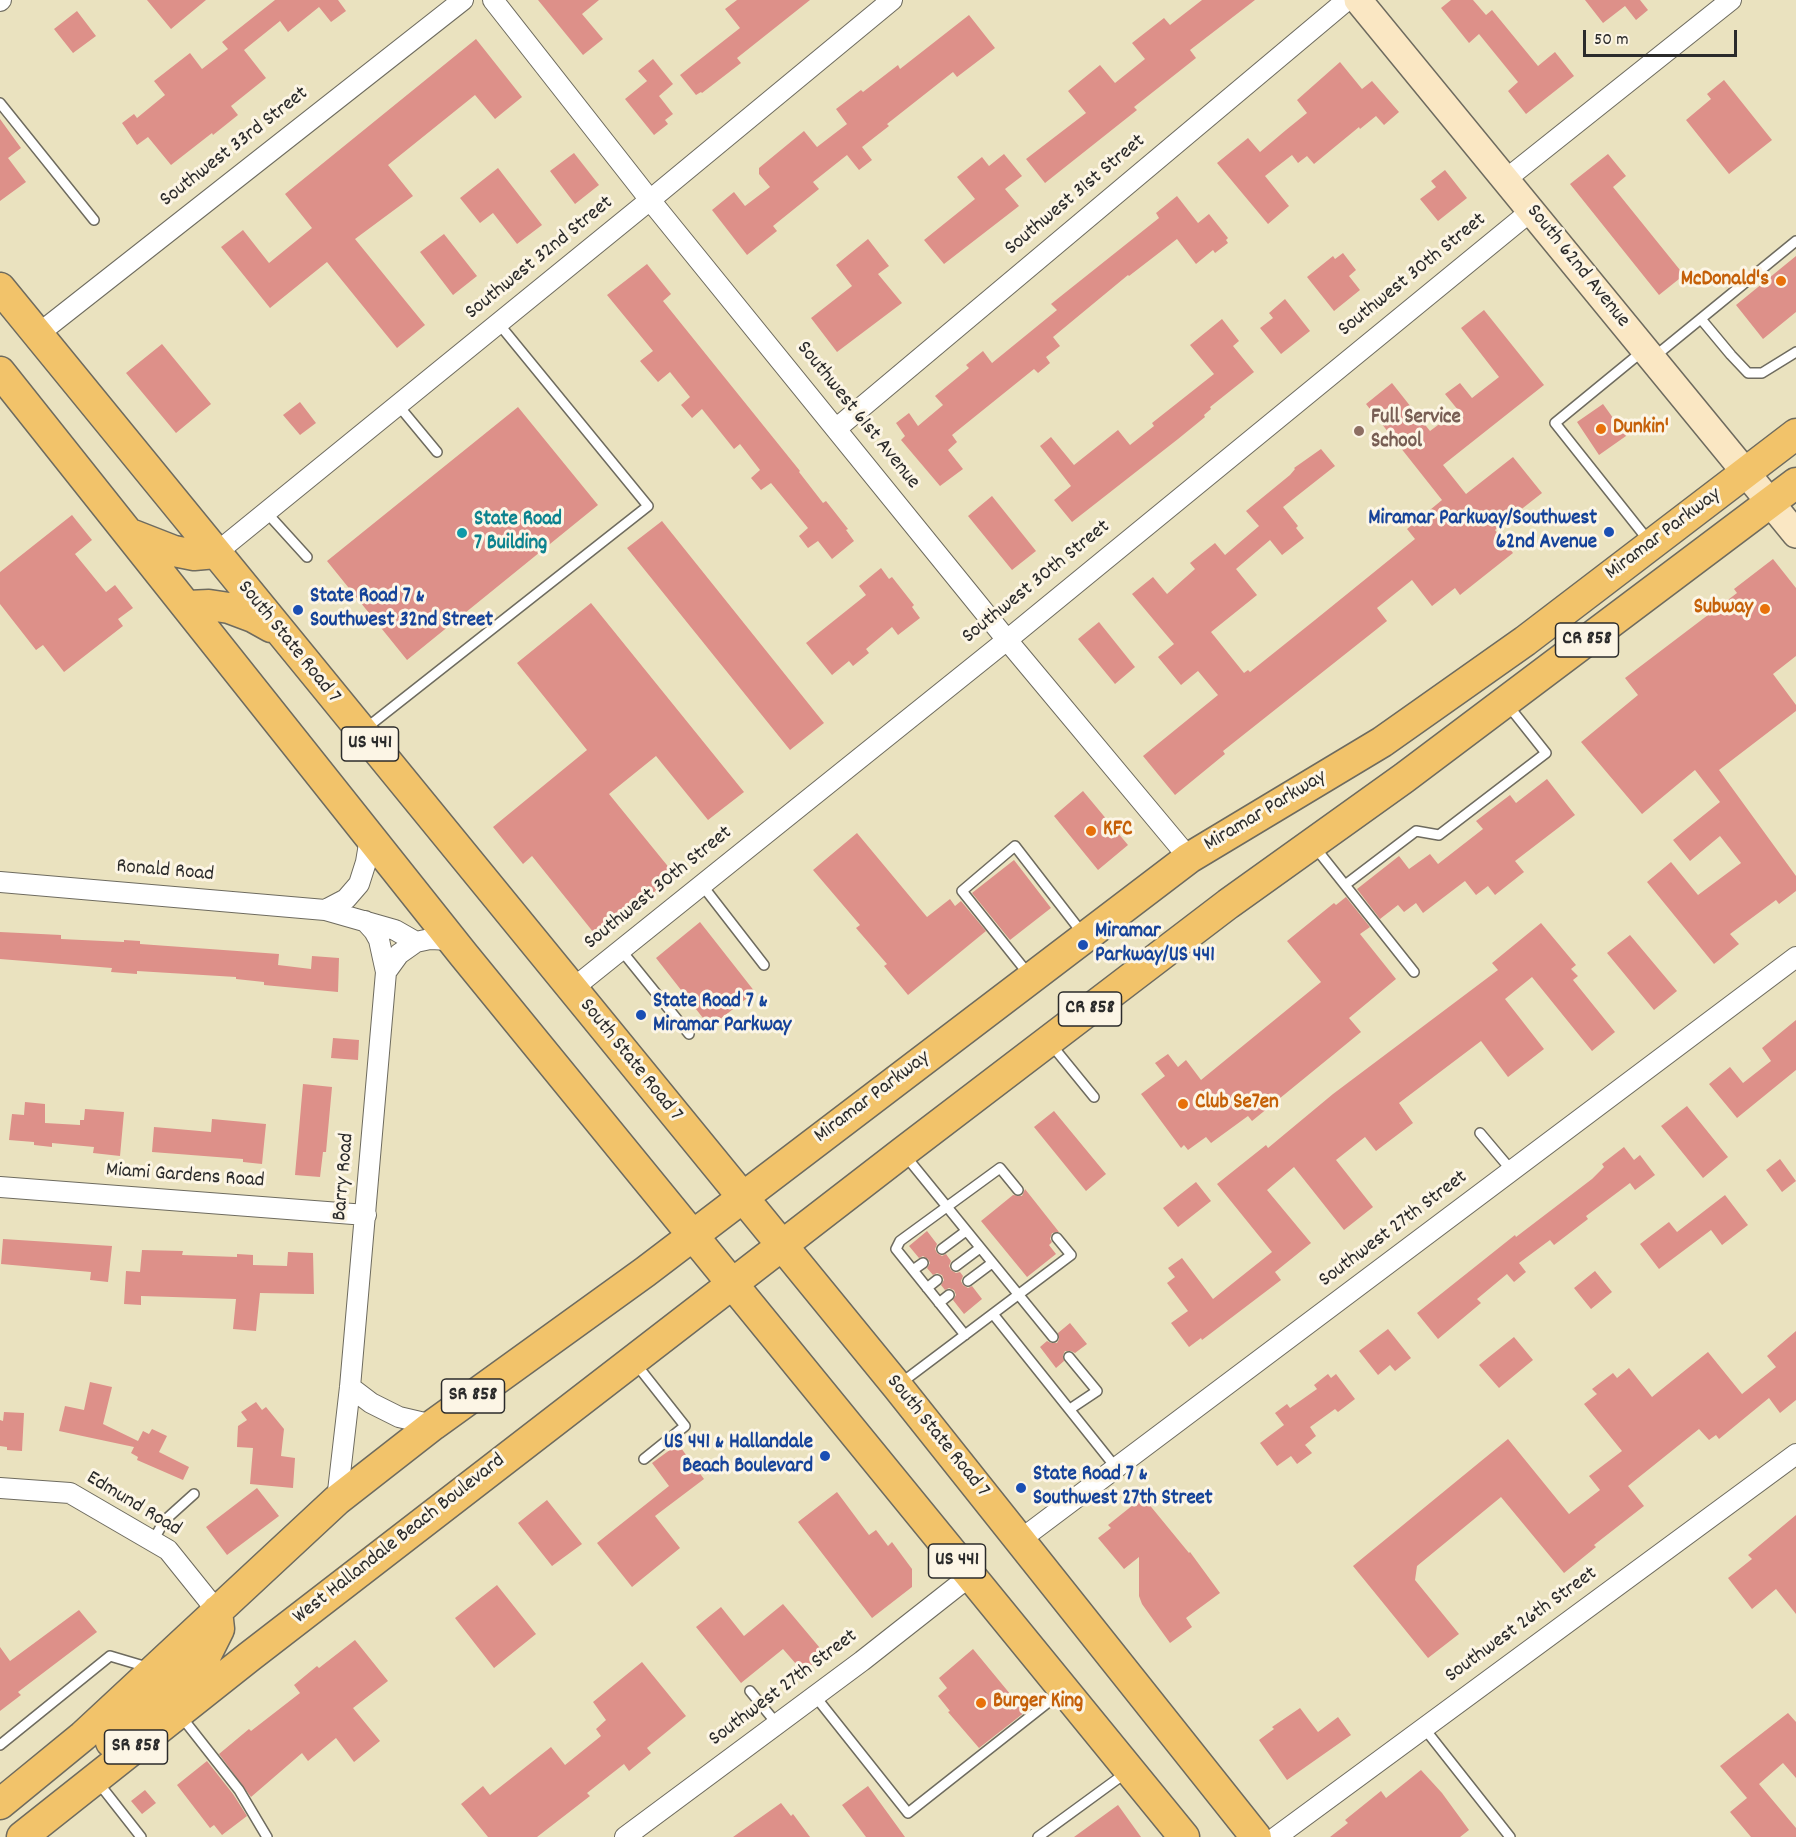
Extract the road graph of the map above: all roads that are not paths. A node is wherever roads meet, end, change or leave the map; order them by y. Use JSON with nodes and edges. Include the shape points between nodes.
{"nodes":[{"id":1,"x":463,"y":0,"type":"edge"},
{"id":2,"x":493,"y":0,"type":"edge"},
{"id":3,"x":892,"y":0,"type":"edge"},
{"id":4,"x":1347,"y":0,"type":"edge"},
{"id":5,"x":1358,"y":0,"type":"edge"},
{"id":6,"x":1731,"y":0,"type":"edge"},
{"id":7,"x":0,"y":104,"type":"edge"},
{"id":8,"x":1505,"y":180,"type":"junction"},
{"id":9,"x":650,"y":200,"type":"junction"},
{"id":10,"x":1531,"y":211,"type":"junction"},
{"id":11,"x":94,"y":220,"type":"dead end"},
{"id":12,"x":1796,"y":241,"type":"edge"},
{"id":13,"x":0,"y":288,"type":"edge"},
{"id":14,"x":1701,"y":319,"type":"junction"},
{"id":15,"x":499,"y":324,"type":"junction"},
{"id":16,"x":37,"y":335,"type":"junction"},
{"id":17,"x":1796,"y":352,"type":"edge"},
{"id":18,"x":1648,"y":354,"type":"junction"},
{"id":19,"x":0,"y":372,"type":"edge"},
{"id":20,"x":398,"y":405,"type":"junction"},
{"id":21,"x":837,"y":428,"type":"junction"},
{"id":22,"x":1796,"y":434,"type":"edge"},
{"id":23,"x":437,"y":452,"type":"dead end"},
{"id":24,"x":1746,"y":473,"type":"junction"},
{"id":25,"x":1796,"y":483,"type":"edge"},
{"id":26,"x":1770,"y":503,"type":"junction"},
{"id":27,"x":267,"y":513,"type":"junction"},
{"id":28,"x":130,"y":534,"type":"junction"},
{"id":29,"x":1796,"y":534,"type":"edge"},
{"id":30,"x":1652,"y":545,"type":"junction"},
{"id":31,"x":216,"y":553,"type":"junction"},
{"id":32,"x":307,"y":557,"type":"dead end"},
{"id":33,"x":188,"y":606,"type":"junction"},
{"id":34,"x":281,"y":633,"type":"junction"},
{"id":35,"x":1007,"y":640,"type":"junction"},
{"id":36,"x":1505,"y":702,"type":"junction"},
{"id":37,"x":361,"y":732,"type":"junction"},
{"id":38,"x":370,"y":838,"type":"junction"},
{"id":39,"x":1312,"y":844,"type":"junction"},
{"id":40,"x":1190,"y":858,"type":"junction"},
{"id":41,"x":0,"y":867,"type":"edge"},
{"id":42,"x":6,"y":882,"type":"edge"},
{"id":43,"x":702,"y":885,"type":"junction"},
{"id":44,"x":1345,"y":885,"type":"junction"},
{"id":45,"x":325,"y":910,"type":"junction"},
{"id":46,"x":365,"y":921,"type":"junction"},
{"id":47,"x":1086,"y":937,"type":"junction"},
{"id":48,"x":451,"y":940,"type":"junction"},
{"id":49,"x":416,"y":942,"type":"junction"},
{"id":50,"x":621,"y":950,"type":"junction"},
{"id":51,"x":1796,"y":957,"type":"edge"},
{"id":52,"x":764,"y":965,"type":"dead end"},
{"id":53,"x":386,"y":972,"type":"junction"},
{"id":54,"x":1414,"y":972,"type":"dead end"},
{"id":55,"x":1031,"y":977,"type":"junction"},
{"id":56,"x":571,"y":990,"type":"junction"},
{"id":57,"x":689,"y":1034,"type":"dead end"},
{"id":58,"x":1048,"y":1041,"type":"junction"},
{"id":59,"x":1094,"y":1097,"type":"dead end"},
{"id":60,"x":1480,"y":1133,"type":"dead end"},
{"id":61,"x":903,"y":1152,"type":"junction"},
{"id":62,"x":1512,"y":1171,"type":"junction"},
{"id":63,"x":0,"y":1187,"type":"edge"},
{"id":64,"x":1018,"y":1190,"type":"dead end"},
{"id":65,"x":741,"y":1198,"type":"junction"},
{"id":66,"x":947,"y":1206,"type":"junction"},
{"id":67,"x":366,"y":1215,"type":"junction"},
{"id":68,"x":966,"y":1231,"type":"junction"},
{"id":69,"x":692,"y":1236,"type":"junction"},
{"id":70,"x":1057,"y":1238,"type":"dead end"},
{"id":71,"x":780,"y":1246,"type":"junction"},
{"id":72,"x":980,"y":1248,"type":"junction"},
{"id":73,"x":942,"y":1249,"type":"dead end"},
{"id":74,"x":923,"y":1263,"type":"dead end"},
{"id":75,"x":992,"y":1263,"type":"junction"},
{"id":76,"x":956,"y":1266,"type":"dead end"},
{"id":77,"x":913,"y":1270,"type":"junction"},
{"id":78,"x":937,"y":1280,"type":"dead end"},
{"id":79,"x":968,"y":1281,"type":"dead end"},
{"id":80,"x":731,"y":1284,"type":"junction"},
{"id":81,"x":927,"y":1288,"type":"junction"},
{"id":82,"x":1017,"y":1295,"type":"junction"},
{"id":83,"x":949,"y":1296,"type":"dead end"},
{"id":84,"x":939,"y":1303,"type":"junction"},
{"id":85,"x":993,"y":1314,"type":"junction"},
{"id":86,"x":965,"y":1335,"type":"junction"},
{"id":87,"x":1053,"y":1337,"type":"dead end"},
{"id":88,"x":1069,"y":1357,"type":"dead end"},
{"id":89,"x":633,"y":1359,"type":"junction"},
{"id":90,"x":897,"y":1386,"type":"junction"},
{"id":91,"x":350,"y":1387,"type":"junction"},
{"id":92,"x":1070,"y":1410,"type":"junction"},
{"id":93,"x":433,"y":1425,"type":"junction"},
{"id":94,"x":1796,"y":1454,"type":"edge"},
{"id":95,"x":644,"y":1459,"type":"dead end"},
{"id":96,"x":1116,"y":1469,"type":"junction"},
{"id":97,"x":0,"y":1488,"type":"edge"},
{"id":98,"x":194,"y":1494,"type":"dead end"},
{"id":99,"x":337,"y":1500,"type":"junction"},
{"id":100,"x":1020,"y":1540,"type":"junction"},
{"id":101,"x":153,"y":1541,"type":"junction"},
{"id":102,"x":970,"y":1576,"type":"junction"},
{"id":103,"x":217,"y":1611,"type":"junction"},
{"id":104,"x":156,"y":1670,"type":"junction"},
{"id":105,"x":1063,"y":1690,"type":"junction"},
{"id":106,"x":750,"y":1691,"type":"dead end"},
{"id":107,"x":815,"y":1696,"type":"junction"},
{"id":108,"x":178,"y":1713,"type":"junction"},
{"id":109,"x":777,"y":1724,"type":"junction"},
{"id":110,"x":1424,"y":1728,"type":"junction"},
{"id":111,"x":0,"y":1745,"type":"edge"},
{"id":112,"x":1129,"y":1770,"type":"junction"},
{"id":113,"x":96,"y":1779,"type":"junction"},
{"id":114,"x":0,"y":1804,"type":"edge"},
{"id":115,"x":17,"y":1837,"type":"edge"},
{"id":116,"x":22,"y":1837,"type":"edge"},
{"id":117,"x":141,"y":1837,"type":"edge"},
{"id":118,"x":267,"y":1837,"type":"edge"},
{"id":119,"x":625,"y":1837,"type":"edge"},
{"id":120,"x":1038,"y":1837,"type":"edge"},
{"id":121,"x":1184,"y":1837,"type":"edge"},
{"id":122,"x":1256,"y":1837,"type":"edge"},
{"id":123,"x":1276,"y":1837,"type":"edge"},
{"id":124,"x":1510,"y":1837,"type":"edge"}],
"edges":[{"from":1,"to":16,"type":"street","name":"Southwest 33rd Street"},
{"from":2,"to":9,"type":"street","name":"Southwest 61st Avenue"},
{"from":3,"to":9,"type":"street","name":"Southwest 32nd Street"},
{"from":4,"to":21,"type":"street","name":"Southwest 31st Street"},
{"from":5,"to":8,"type":"street","name":"South 62nd Avenue"},
{"from":6,"to":8,"type":"street"},
{"from":7,"to":11,"type":"lane"},
{"from":8,"to":10,"type":"street","name":"South 62nd Avenue"},
{"from":9,"to":15,"type":"street","name":"Southwest 32nd Street"},
{"from":9,"to":21,"type":"street","name":"Southwest 61st Avenue"},
{"from":10,"to":18,"type":"street","name":"South 62nd Avenue"},
{"from":10,"to":35,"type":"street","name":"Southwest 30th Street"},
{"from":12,"to":14,"type":"lane"},
{"from":13,"to":16,"type":"main road","name":"South State Road 7","number":"US 441"},
{"from":14,"to":17,"type":"lane","via":[[1748,373],[1762,373]]},
{"from":14,"to":18,"type":"lane"},
{"from":15,"to":20,"type":"street","name":"Southwest 32nd Street"},
{"from":15,"to":37,"type":"lane","via":[[648,507]]},
{"from":16,"to":31,"type":"main road","name":"South State Road 7","number":"US 441"},
{"from":18,"to":24,"type":"street","name":"South 62nd Avenue"},
{"from":18,"to":30,"type":"lane","via":[[1555,423]]},
{"from":19,"to":28,"type":"main road","number":"US 441"},
{"from":20,"to":23,"type":"lane"},
{"from":20,"to":27,"type":"street","name":"Southwest 32nd Street"},
{"from":21,"to":35,"type":"street","name":"Southwest 61st Avenue"},
{"from":22,"to":24,"type":"main road","name":"Miramar Parkway","number":"CR 858"},
{"from":24,"to":26,"type":"street","name":"South 62nd Avenue"},
{"from":24,"to":30,"type":"main road","name":"Miramar Parkway","number":"CR 858"},
{"from":25,"to":26,"type":"main road","name":"Miramar Parkway","number":"CR 858"},
{"from":26,"to":29,"type":"street","name":"South 62nd Avenue"},
{"from":26,"to":36,"type":"main road","name":"Miramar Parkway","number":"CR 858"},
{"from":27,"to":31,"type":"street","name":"Southwest 32nd Street"},
{"from":27,"to":32,"type":"lane"},
{"from":28,"to":31,"type":"main road","via":[[174,551],[194,555]]},
{"from":28,"to":33,"type":"main road","number":"US 441"},
{"from":30,"to":40,"type":"main road","name":"Miramar Parkway","number":"CR 858","via":[[1382,742]]},
{"from":31,"to":34,"type":"main road","name":"South State Road 7","number":"US 441"},
{"from":33,"to":34,"type":"main road","via":[[230,608]]},
{"from":33,"to":38,"type":"main road","number":"US 441"},
{"from":34,"to":37,"type":"main road","name":"South State Road 7","number":"US 441"},
{"from":35,"to":40,"type":"street","name":"Southwest 61st Avenue"},
{"from":35,"to":43,"type":"street","name":"Southwest 30th Street"},
{"from":36,"to":39,"type":"main road","name":"Miramar Parkway","number":"CR 858"},
{"from":36,"to":44,"type":"lane","via":[[1546,753],[1439,835],[1416,831]]},
{"from":37,"to":56,"type":"main road","name":"South State Road 7","number":"US 441"},
{"from":38,"to":45,"type":"street","via":[[359,884],[346,899]]},
{"from":38,"to":48,"type":"main road","number":"US 441"},
{"from":39,"to":44,"type":"lane"},
{"from":39,"to":58,"type":"main road","name":"Miramar Parkway","number":"CR 858"},
{"from":40,"to":47,"type":"main road","name":"Miramar Parkway","number":"CR 858"},
{"from":41,"to":42,"type":"street"},
{"from":42,"to":45,"type":"street","name":"Ronald Road"},
{"from":43,"to":50,"type":"street","name":"Southwest 30th Street"},
{"from":43,"to":52,"type":"lane"},
{"from":44,"to":54,"type":"lane"},
{"from":45,"to":46,"type":"street","name":"Ronald Road"},
{"from":46,"to":49,"type":"street","name":"Ronald Road","via":[[395,930]]},
{"from":46,"to":53,"type":"street","name":"Barry Road","via":[[379,940]]},
{"from":47,"to":55,"type":"main road","name":"Miramar Parkway","number":"CR 858"},
{"from":47,"to":55,"type":"lane","via":[[1015,846],[962,891]]},
{"from":48,"to":49,"type":"street"},
{"from":48,"to":69,"type":"main road","number":"US 441"},
{"from":49,"to":53,"type":"street","via":[[399,954]]},
{"from":50,"to":56,"type":"street","name":"Southwest 30th Street"},
{"from":50,"to":57,"type":"lane"},
{"from":51,"to":62,"type":"street","name":"Southwest 27th Street"},
{"from":53,"to":67,"type":"street","name":"Barry Road"},
{"from":55,"to":65,"type":"main road","name":"Miramar Parkway","number":"CR 858"},
{"from":56,"to":65,"type":"main road","name":"South State Road 7","number":"US 441"},
{"from":58,"to":59,"type":"lane"},
{"from":58,"to":61,"type":"main road","name":"Miramar Parkway","number":"CR 858"},
{"from":60,"to":62,"type":"lane"},
{"from":61,"to":66,"type":"lane"},
{"from":61,"to":71,"type":"main road","name":"Miramar Parkway","number":"CR 858"},
{"from":62,"to":96,"type":"street","name":"Southwest 27th Street"},
{"from":63,"to":67,"type":"street","name":"Miami Gardens Road"},
{"from":64,"to":66,"type":"lane","via":[[1000,1168]]},
{"from":65,"to":69,"type":"main road","number":"SR 858"},
{"from":65,"to":71,"type":"main road","name":"South State Road 7","number":"US 441"},
{"from":66,"to":68,"type":"lane"},
{"from":66,"to":77,"type":"lane","via":[[900,1241],[896,1249]]},
{"from":67,"to":91,"type":"street","name":"Barry Road"},
{"from":68,"to":72,"type":"lane"},
{"from":68,"to":73,"type":"lane"},
{"from":69,"to":80,"type":"main road","number":"US 441"},
{"from":69,"to":93,"type":"main road","number":"SR 858"},
{"from":70,"to":82,"type":"lane","via":[[1071,1255]]},
{"from":71,"to":80,"type":"main road","name":"West Hallandale Beach Boulevard","number":"SR 858"},
{"from":71,"to":90,"type":"main road","name":"South State Road 7","number":"US 441"},
{"from":72,"to":75,"type":"lane"},
{"from":72,"to":76,"type":"lane"},
{"from":74,"to":77,"type":"lane"},
{"from":75,"to":79,"type":"lane"},
{"from":75,"to":82,"type":"lane"},
{"from":77,"to":81,"type":"lane"},
{"from":78,"to":81,"type":"lane"},
{"from":80,"to":89,"type":"main road","name":"West Hallandale Beach Boulevard","number":"SR 858"},
{"from":80,"to":102,"type":"main road","number":"US 441"},
{"from":81,"to":84,"type":"lane"},
{"from":82,"to":85,"type":"lane"},
{"from":82,"to":87,"type":"lane"},
{"from":83,"to":84,"type":"lane"},
{"from":84,"to":86,"type":"lane"},
{"from":85,"to":86,"type":"lane"},
{"from":85,"to":92,"type":"lane"},
{"from":86,"to":90,"type":"lane"},
{"from":88,"to":92,"type":"lane","via":[[1097,1391]]},
{"from":89,"to":95,"type":"lane","via":[[685,1426]]},
{"from":89,"to":108,"type":"main road","name":"West Hallandale Beach Boulevard","number":"SR 858"},
{"from":90,"to":100,"type":"main road","name":"South State Road 7","number":"US 441"},
{"from":91,"to":93,"type":"street","via":[[399,1417]]},
{"from":91,"to":99,"type":"street","name":"Barry Road"},
{"from":92,"to":96,"type":"lane"},
{"from":93,"to":99,"type":"main road","number":"SR 858"},
{"from":94,"to":110,"type":"street","name":"Southwest 26th Street"},
{"from":96,"to":100,"type":"street","name":"Southwest 27th Street"},
{"from":97,"to":101,"type":"street","name":"Edmund Road","via":[[70,1493]]},
{"from":98,"to":101,"type":"lane","via":[[164,1521]]},
{"from":99,"to":103,"type":"main road","number":"SR 858"},
{"from":100,"to":122,"type":"main road","name":"South State Road 7","number":"US 441"},
{"from":101,"to":103,"type":"street","name":"Edmund Road","via":[[168,1550]]},
{"from":102,"to":105,"type":"main road","number":"US 441"},
{"from":102,"to":107,"type":"street","name":"Southwest 27th Street"},
{"from":103,"to":104,"type":"main road","number":"SR 858"},
{"from":103,"to":115,"type":"main road","via":[[219,1629],[201,1665],[79,1769]]},
{"from":104,"to":111,"type":"lane","via":[[110,1656]]},
{"from":104,"to":114,"type":"main road","number":"SR 858"},
{"from":105,"to":107,"type":"lane","via":[[908,1813]]},
{"from":105,"to":112,"type":"main road","number":"US 441"},
{"from":106,"to":109,"type":"lane"},
{"from":107,"to":109,"type":"street","name":"Southwest 27th Street"},
{"from":108,"to":113,"type":"main road","name":"West Hallandale Beach Boulevard","number":"SR 858"},
{"from":108,"to":118,"type":"lane","via":[[239,1790]]},
{"from":109,"to":119,"type":"street","name":"Southwest 27th Street"},
{"from":110,"to":123,"type":"street","name":"Southwest 26th Street"},
{"from":110,"to":124,"type":"lane"},
{"from":112,"to":120,"type":"lane"},
{"from":112,"to":121,"type":"main road","number":"US 441"},
{"from":113,"to":116,"type":"main road","name":"West Hallandale Beach Boulevard","number":"SR 858"},
{"from":113,"to":117,"type":"lane"}]}
